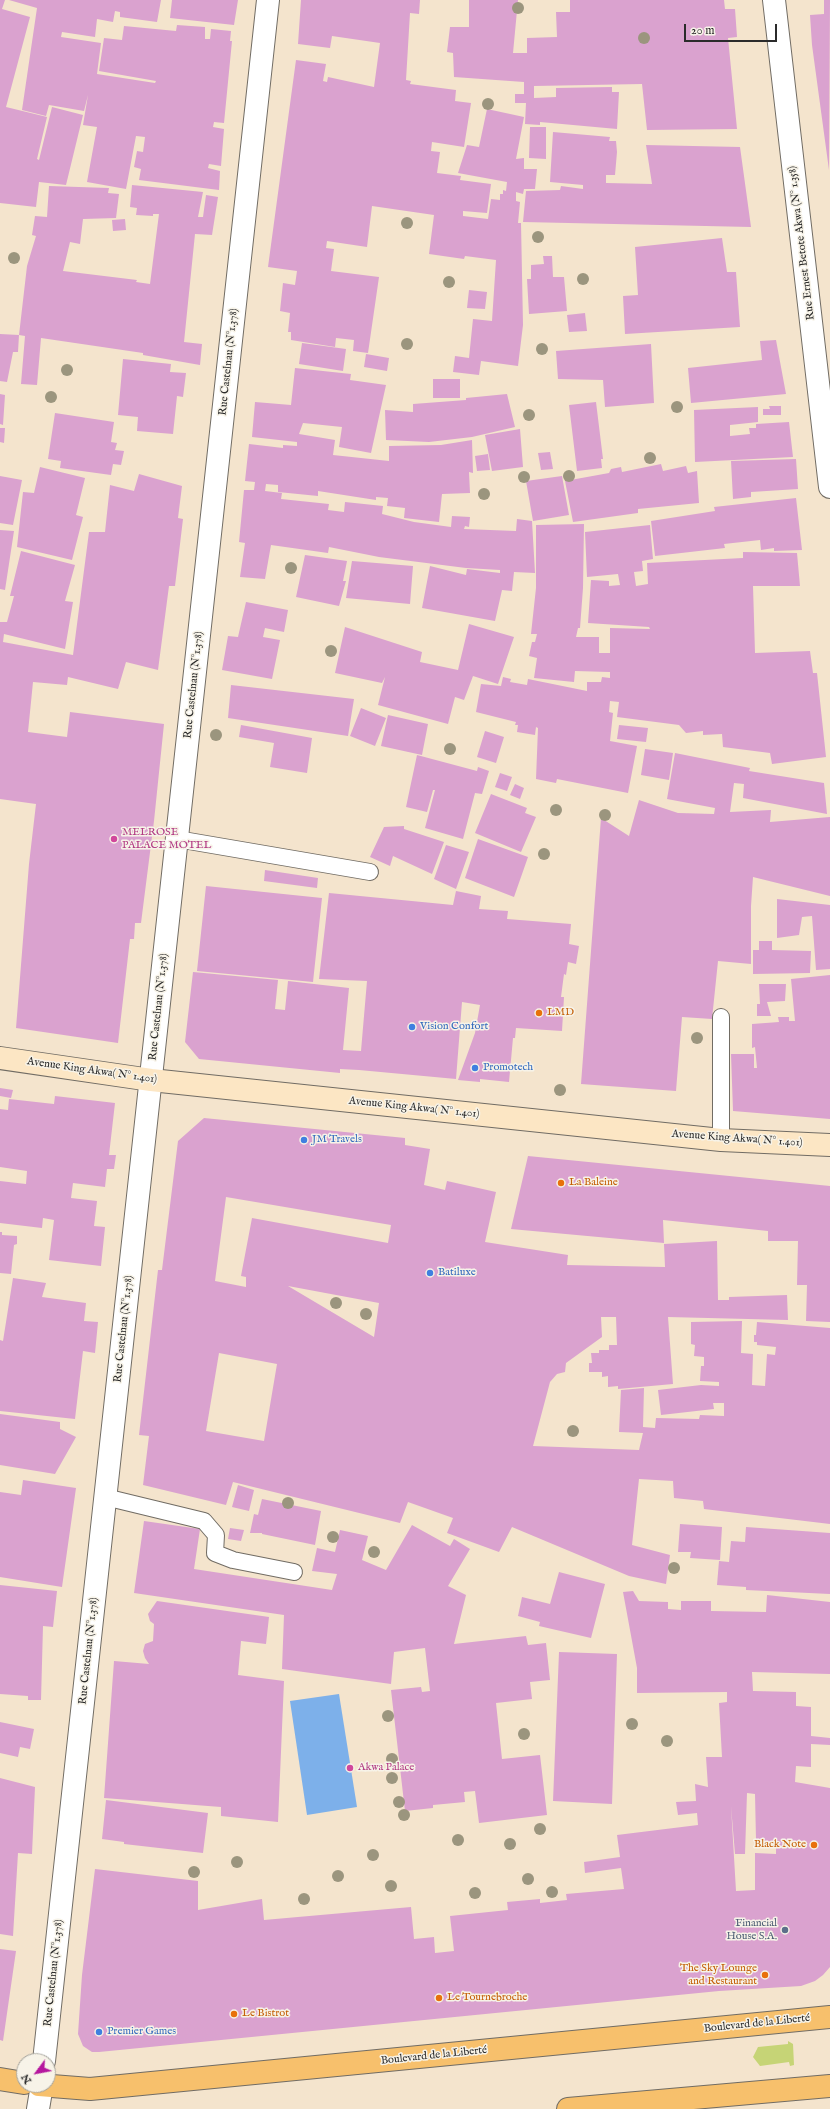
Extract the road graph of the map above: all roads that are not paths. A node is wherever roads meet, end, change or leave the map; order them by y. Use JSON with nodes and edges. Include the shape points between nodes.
{"nodes":[{"id":1,"x":268,"y":0,"type":"edge"},
{"id":2,"x":774,"y":0,"type":"edge"},
{"id":3,"x":830,"y":487,"type":"edge"},
{"id":4,"x":177,"y":839,"type":"junction"},
{"id":5,"x":370,"y":872,"type":"dead end"},
{"id":6,"x":721,"y":1017,"type":"dead end"},
{"id":7,"x":0,"y":1058,"type":"edge"},
{"id":8,"x":151,"y":1080,"type":"junction"},
{"id":9,"x":721,"y":1140,"type":"junction"},
{"id":10,"x":830,"y":1145,"type":"edge"},
{"id":11,"x":106,"y":1497,"type":"junction"},
{"id":12,"x":294,"y":1572,"type":"dead end"},
{"id":13,"x":830,"y":2017,"type":"edge"},
{"id":14,"x":45,"y":2053,"type":"edge"},
{"id":15,"x":0,"y":2079,"type":"edge"},
{"id":16,"x":16,"y":2082,"type":"edge"},
{"id":17,"x":56,"y":2086,"type":"edge"},
{"id":18,"x":830,"y":2086,"type":"edge"},
{"id":19,"x":40,"y":2093,"type":"edge"},
{"id":20,"x":38,"y":2109,"type":"edge"},
{"id":21,"x":568,"y":2109,"type":"edge"}],
"edges":[{"from":1,"to":4,"type":"street","name":"Rue Castelnau (N°1.378)"},
{"from":2,"to":3,"type":"street","name":"Rue Ernest Betote Akwa (N° 1.358)"},
{"from":4,"to":5,"type":"lane"},
{"from":4,"to":8,"type":"street","name":"Rue Castelnau (N°1.378)"},
{"from":6,"to":9,"type":"lane"},
{"from":7,"to":8,"type":"street","name":"Avenue King Akwa( N° 1.401)"},
{"from":8,"to":9,"type":"street","name":"Avenue King Akwa( N° 1.401)"},
{"from":8,"to":11,"type":"street","name":"Rue Castelnau (N°1.378)"},
{"from":9,"to":10,"type":"street","name":"Avenue King Akwa( N° 1.401)"},
{"from":11,"to":12,"type":"lane","via":[[204,1521],[216,1535],[215,1553],[233,1560]]},
{"from":11,"to":14,"type":"street","name":"Rue Castelnau (N°1.378)"},
{"from":13,"to":17,"type":"main road","name":"Boulevard de la Liberté","via":[[90,2089]]},
{"from":15,"to":16,"type":"main road"},
{"from":18,"to":21,"type":"main road"},
{"from":19,"to":20,"type":"street"}]}
